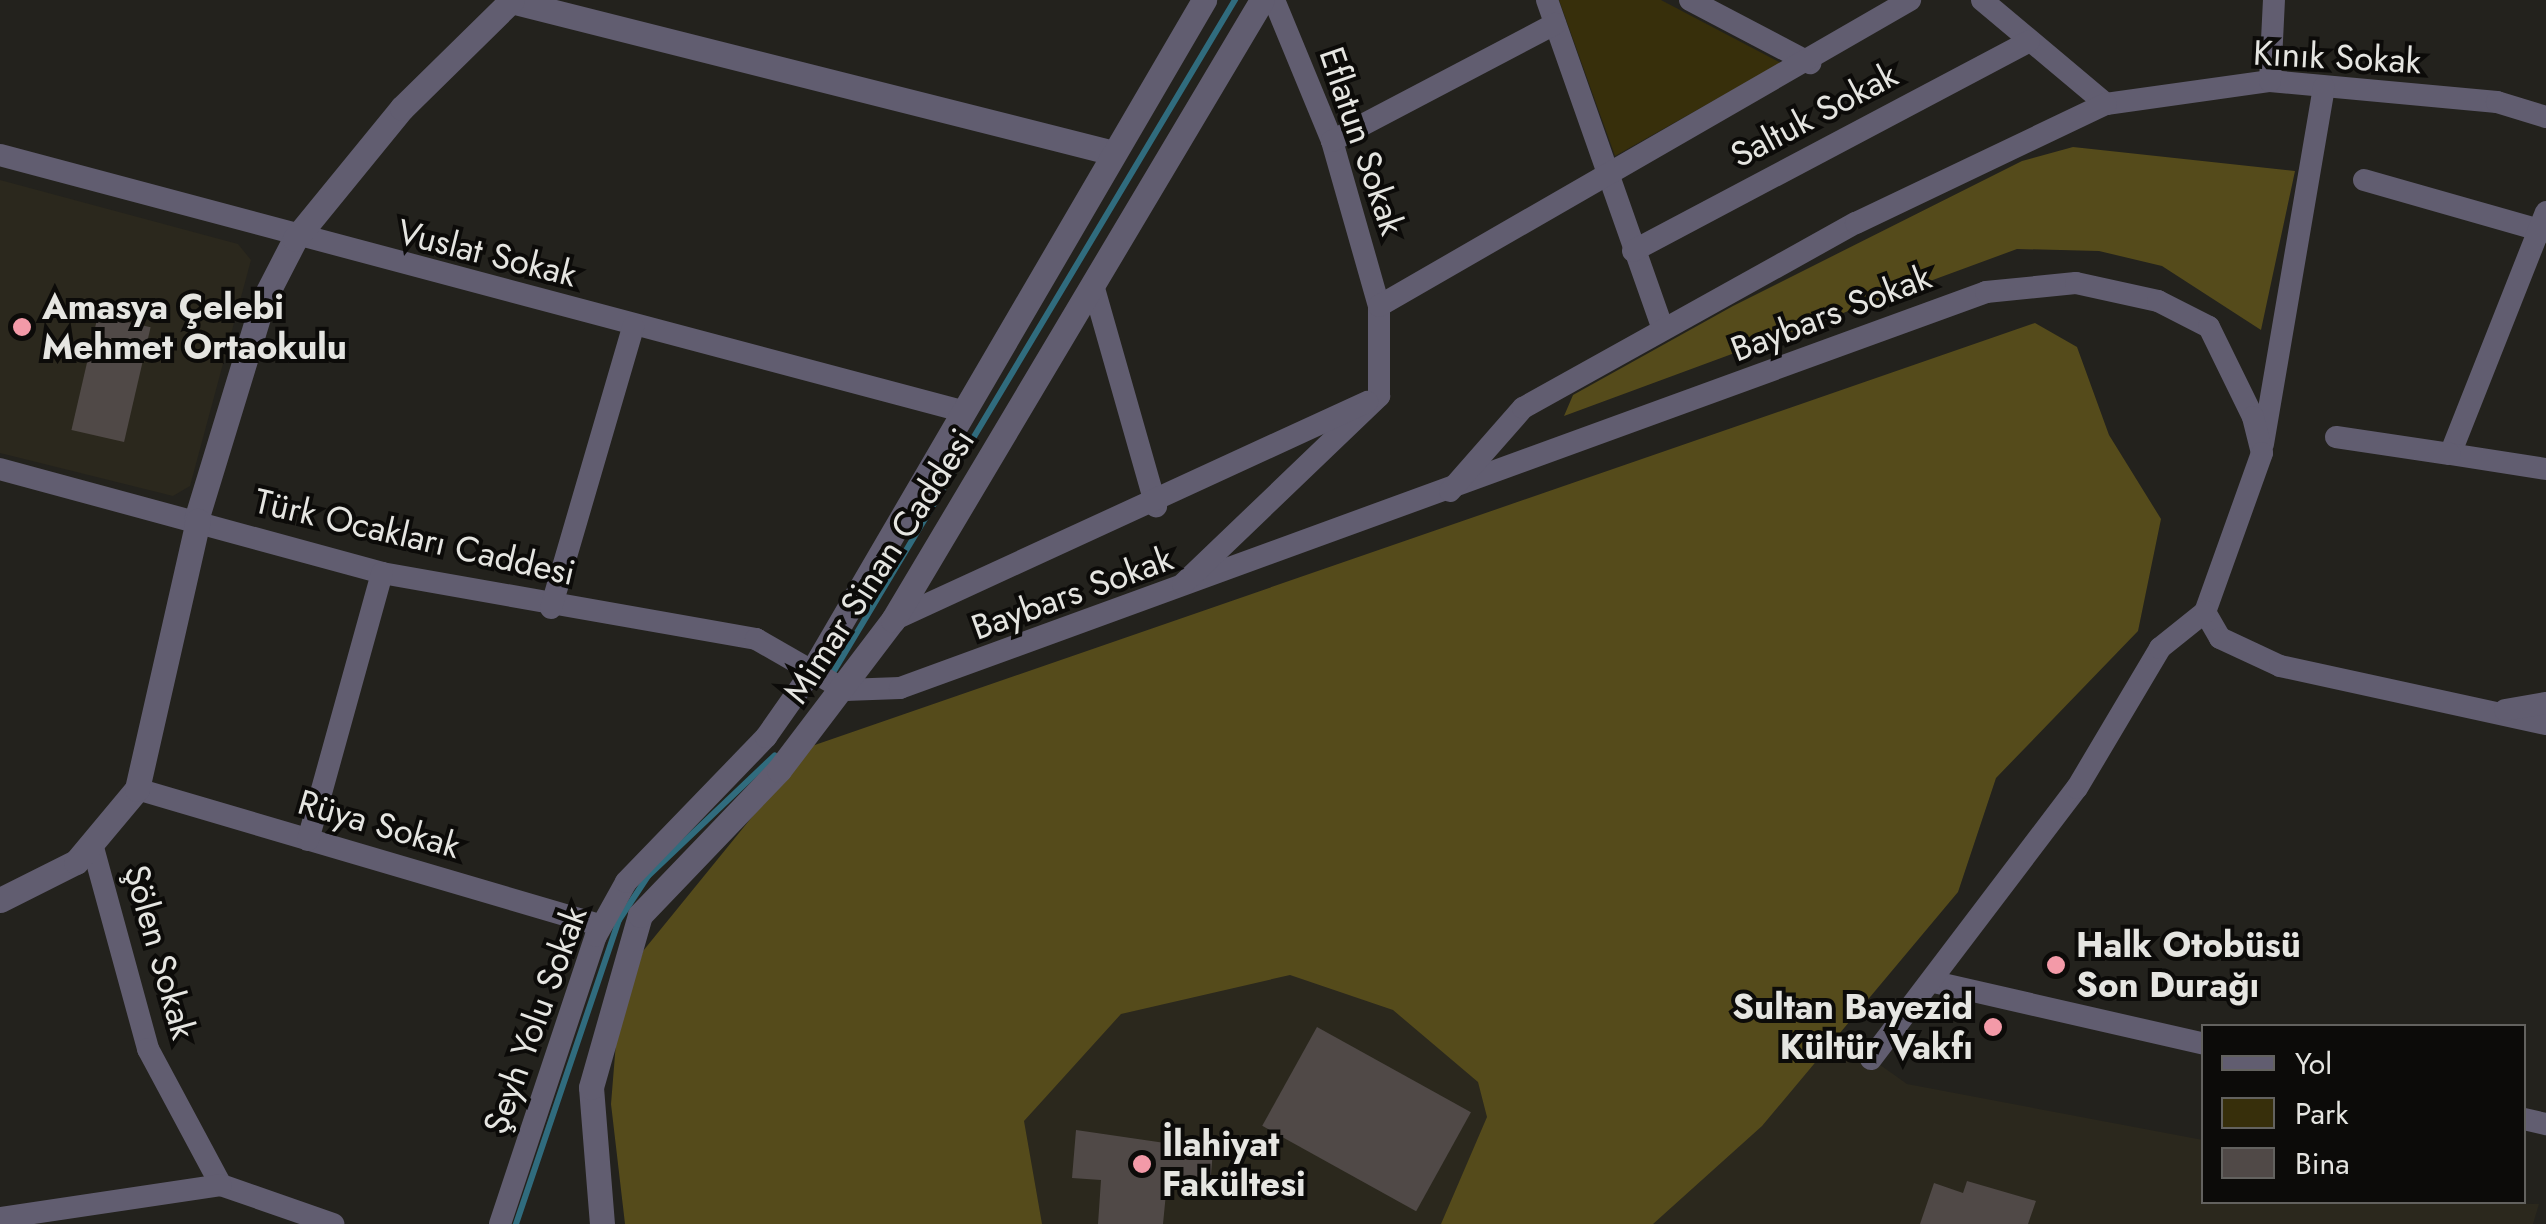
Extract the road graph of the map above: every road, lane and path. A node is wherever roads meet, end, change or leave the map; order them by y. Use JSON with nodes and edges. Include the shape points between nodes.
{"nodes":[{"id":1,"x":510,"y":0,"type":"edge"},
{"id":2,"x":1204,"y":0,"type":"edge"},
{"id":3,"x":1262,"y":0,"type":"edge"},
{"id":4,"x":1274,"y":0,"type":"edge"},
{"id":5,"x":1547,"y":0,"type":"edge"},
{"id":6,"x":1690,"y":0,"type":"edge"},
{"id":7,"x":1982,"y":0,"type":"edge"},
{"id":8,"x":2274,"y":0,"type":"edge"},
{"id":9,"x":1893,"y":3,"type":"edge"},
{"id":10,"x":1555,"y":24,"type":"junction"},
{"id":11,"x":2029,"y":42,"type":"junction"},
{"id":12,"x":1810,"y":63,"type":"junction"},
{"id":13,"x":2270,"y":81,"type":"junction"},
{"id":14,"x":2324,"y":87,"type":"junction"},
{"id":15,"x":2106,"y":104,"type":"junction"},
{"id":16,"x":2546,"y":116,"type":"edge"},
{"id":17,"x":1332,"y":141,"type":"junction"},
{"id":18,"x":1110,"y":152,"type":"junction"},
{"id":19,"x":0,"y":156,"type":"edge"},
{"id":20,"x":1608,"y":180,"type":"junction"},
{"id":21,"x":2364,"y":180,"type":"dead end"},
{"id":22,"x":2544,"y":225,"type":"edge"},
{"id":23,"x":295,"y":239,"type":"junction"},
{"id":24,"x":1632,"y":250,"type":"junction"},
{"id":25,"x":1095,"y":292,"type":"junction"},
{"id":26,"x":1379,"y":306,"type":"junction"},
{"id":27,"x":633,"y":327,"type":"junction"},
{"id":28,"x":1663,"y":330,"type":"junction"},
{"id":29,"x":1379,"y":396,"type":"junction"},
{"id":30,"x":958,"y":410,"type":"junction"},
{"id":31,"x":2336,"y":437,"type":"dead end"},
{"id":32,"x":2262,"y":452,"type":"junction"},
{"id":33,"x":2450,"y":454,"type":"junction"},
{"id":34,"x":0,"y":469,"type":"edge"},
{"id":35,"x":2546,"y":469,"type":"edge"},
{"id":36,"x":1450,"y":490,"type":"junction"},
{"id":37,"x":1156,"y":506,"type":"junction"},
{"id":38,"x":197,"y":521,"type":"junction"},
{"id":39,"x":382,"y":573,"type":"junction"},
{"id":40,"x":1174,"y":594,"type":"junction"},
{"id":41,"x":552,"y":608,"type":"junction"},
{"id":42,"x":2205,"y":612,"type":"junction"},
{"id":43,"x":894,"y":620,"type":"junction"},
{"id":44,"x":812,"y":670,"type":"junction"},
{"id":45,"x":845,"y":690,"type":"junction"},
{"id":46,"x":2546,"y":704,"type":"edge"},
{"id":47,"x":2490,"y":712,"type":"junction"},
{"id":48,"x":2546,"y":724,"type":"edge"},
{"id":49,"x":137,"y":790,"type":"junction"},
{"id":50,"x":308,"y":840,"type":"junction"},
{"id":51,"x":92,"y":844,"type":"junction"},
{"id":52,"x":0,"y":900,"type":"edge"},
{"id":53,"x":601,"y":926,"type":"junction"},
{"id":54,"x":1934,"y":982,"type":"junction"},
{"id":55,"x":2201,"y":1043,"type":"edge"},
{"id":56,"x":1871,"y":1059,"type":"dead end"},
{"id":57,"x":221,"y":1185,"type":"junction"},
{"id":58,"x":0,"y":1218,"type":"edge"},
{"id":59,"x":333,"y":1224,"type":"edge"},
{"id":60,"x":500,"y":1224,"type":"edge"},
{"id":61,"x":602,"y":1224,"type":"edge"}],
"edges":[{"from":1,"to":18,"type":"street"},
{"from":1,"to":23,"type":"street","via":[[402,108]]},
{"from":2,"to":18,"type":"street","name":"Mimar Sinan Caddesi"},
{"from":3,"to":25,"type":"street","name":"Mimar Sinan Caddesi"},
{"from":4,"to":17,"type":"street","name":"Eflatun Sokak"},
{"from":5,"to":10,"type":"street"},
{"from":6,"to":12,"type":"street"},
{"from":7,"to":11,"type":"street"},
{"from":8,"to":13,"type":"street"},
{"from":9,"to":12,"type":"street"},
{"from":10,"to":17,"type":"street"},
{"from":10,"to":20,"type":"street"},
{"from":11,"to":15,"type":"street"},
{"from":11,"to":24,"type":"street","name":"Saltuk Sokak"},
{"from":12,"to":20,"type":"street"},
{"from":13,"to":14,"type":"street","name":"Kınık Sokak"},
{"from":13,"to":15,"type":"street","name":"Kınık Sokak"},
{"from":14,"to":16,"type":"street","name":"Kınık Sokak","via":[[2496,102]]},
{"from":14,"to":32,"type":"street"},
{"from":15,"to":28,"type":"street","name":"Kınık Sokak","via":[[1856,223]]},
{"from":17,"to":26,"type":"street","name":"Eflatun Sokak"},
{"from":18,"to":30,"type":"street","name":"Mimar Sinan Caddesi"},
{"from":19,"to":23,"type":"street","name":"Vuslat Sokak"},
{"from":20,"to":24,"type":"street"},
{"from":20,"to":26,"type":"street"},
{"from":21,"to":22,"type":"street"},
{"from":22,"to":33,"type":"street"},
{"from":23,"to":27,"type":"street","name":"Vuslat Sokak"},
{"from":23,"to":38,"type":"street","via":[[263,301]]},
{"from":24,"to":28,"type":"street"},
{"from":25,"to":37,"type":"street"},
{"from":25,"to":43,"type":"street","name":"Mimar Sinan Caddesi"},
{"from":26,"to":29,"type":"street","name":"Eflatun Sokak"},
{"from":27,"to":30,"type":"street","name":"Vuslat Sokak"},
{"from":27,"to":41,"type":"street"},
{"from":28,"to":36,"type":"street","name":"Kınık Sokak","via":[[1524,408]]},
{"from":29,"to":37,"type":"street"},
{"from":29,"to":40,"type":"street"},
{"from":30,"to":44,"type":"street","name":"Mimar Sinan Caddesi"},
{"from":31,"to":33,"type":"street"},
{"from":32,"to":36,"type":"street","name":"Baybars Sokak","via":[[2208,327],[2158,301],[2076,283],[1986,292]]},
{"from":32,"to":42,"type":"street"},
{"from":33,"to":35,"type":"street"},
{"from":34,"to":38,"type":"street","name":"Türk Ocakları Caddesi"},
{"from":36,"to":40,"type":"street","name":"Baybars Sokak"},
{"from":37,"to":43,"type":"street"},
{"from":38,"to":39,"type":"street","name":"Türk Ocakları Caddesi"},
{"from":38,"to":49,"type":"street"},
{"from":39,"to":41,"type":"street","name":"Türk Ocakları Caddesi"},
{"from":39,"to":50,"type":"street"},
{"from":40,"to":45,"type":"street","name":"Baybars Sokak","via":[[900,688]]},
{"from":41,"to":44,"type":"street","name":"Türk Ocakları Caddesi","via":[[756,640]]},
{"from":42,"to":47,"type":"street","via":[[2220,638],[2280,666]]},
{"from":42,"to":54,"type":"street","via":[[2160,648],[2078,788]]},
{"from":43,"to":45,"type":"street","name":"Mimar Sinan Caddesi"},
{"from":44,"to":45,"type":"street","name":"Türk Ocakları Caddesi"},
{"from":44,"to":53,"type":"street","name":"Şeyh Yolu Sokak","via":[[766,737],[626,882]]},
{"from":45,"to":61,"type":"street","name":"Mimar Sinan Caddesi","via":[[640,914],[591,1088]]},
{"from":46,"to":47,"type":"street"},
{"from":47,"to":48,"type":"street"},
{"from":49,"to":50,"type":"street","name":"Rüya Sokak"},
{"from":49,"to":51,"type":"street"},
{"from":50,"to":53,"type":"street","name":"Rüya Sokak"},
{"from":51,"to":52,"type":"street","via":[[76,862]]},
{"from":51,"to":57,"type":"street","name":"Şölen Sokak","via":[[148,1049]]},
{"from":53,"to":60,"type":"street","name":"Şeyh Yolu Sokak"},
{"from":54,"to":55,"type":"street"},
{"from":54,"to":56,"type":"street"},
{"from":57,"to":58,"type":"street"},
{"from":57,"to":59,"type":"street"}]}
